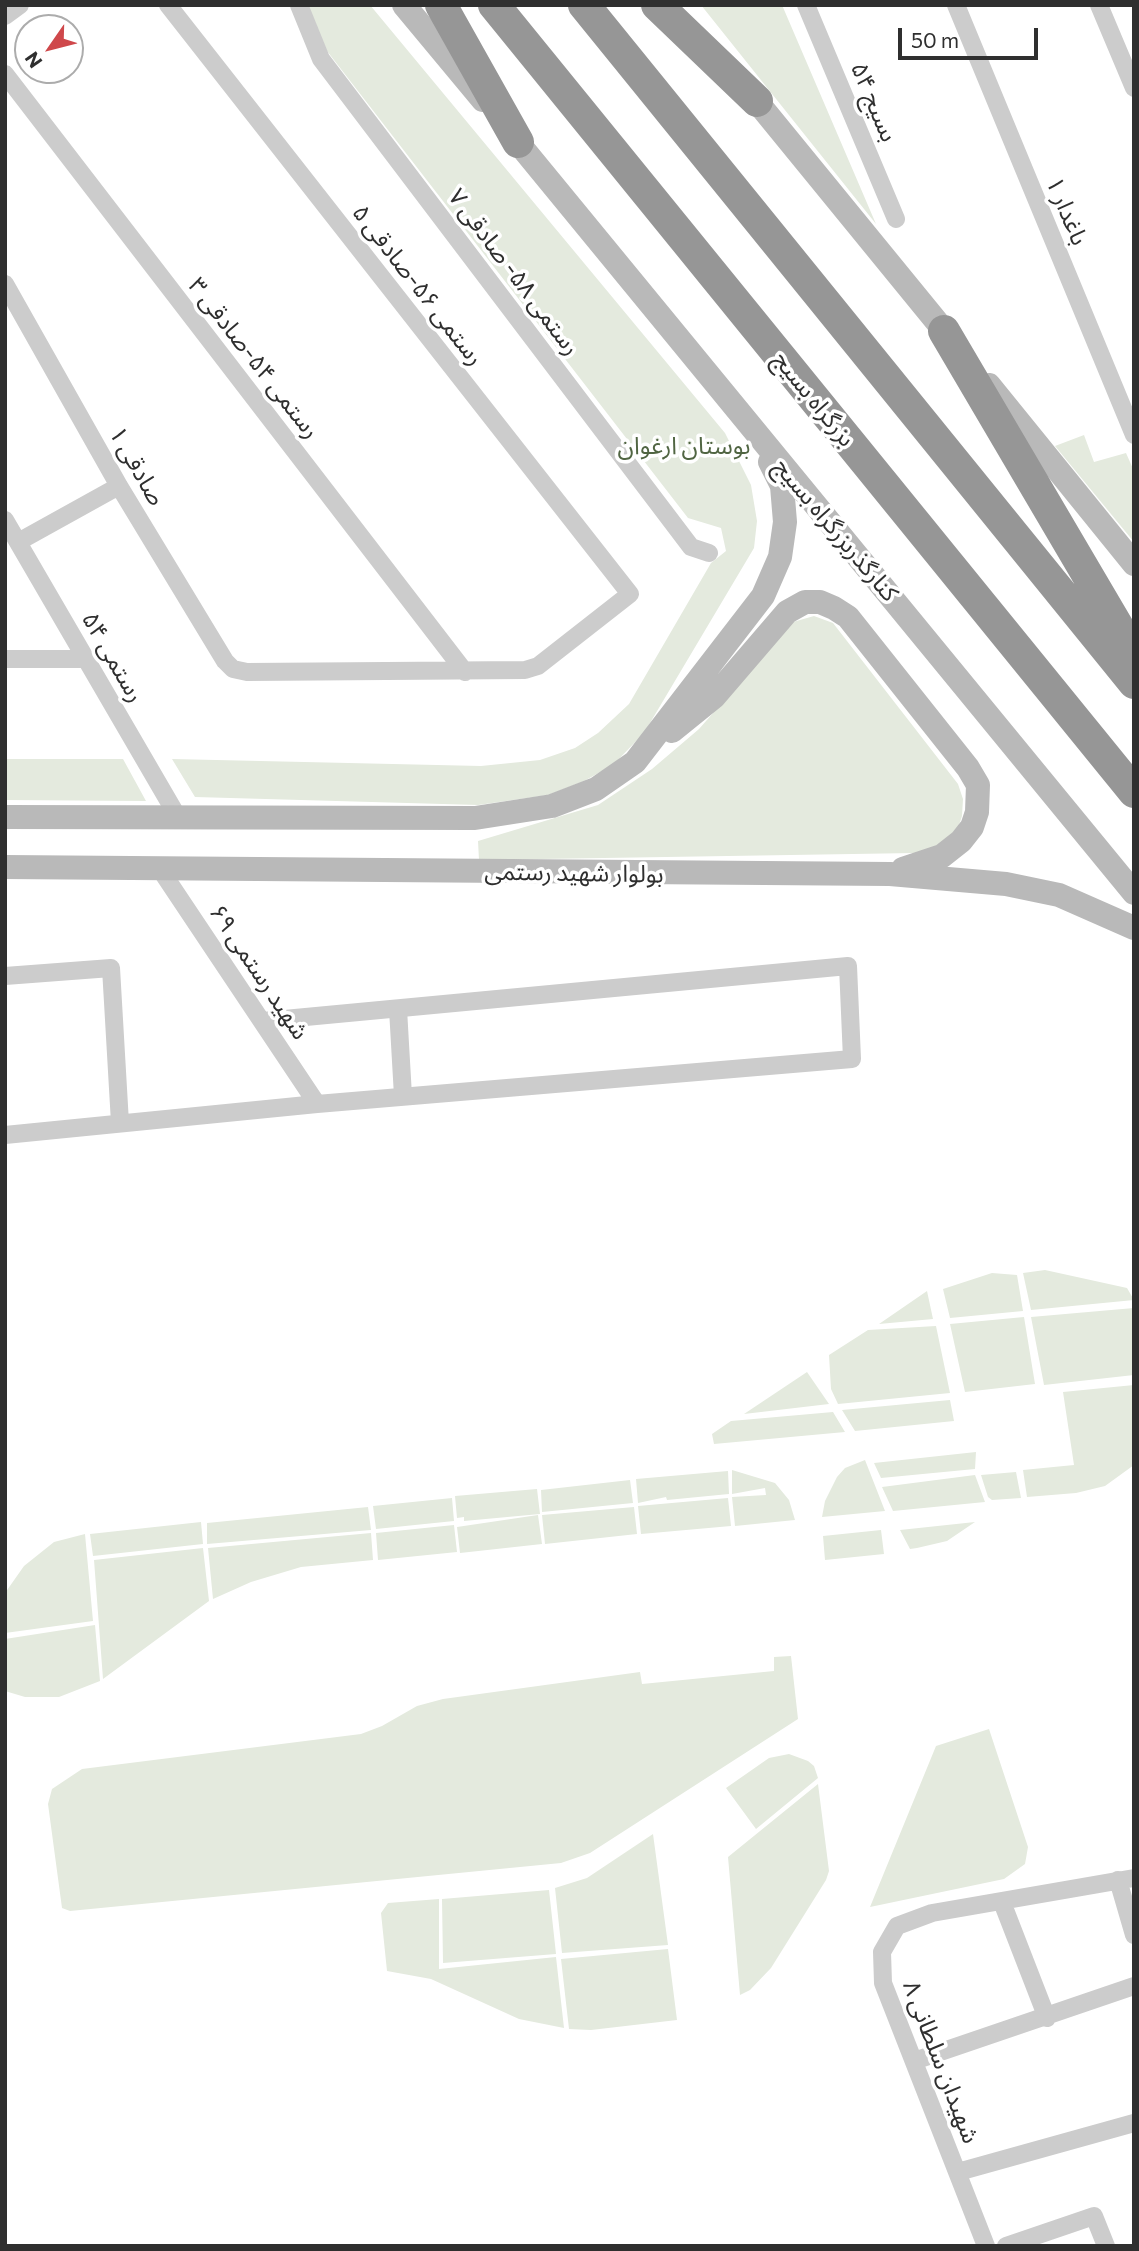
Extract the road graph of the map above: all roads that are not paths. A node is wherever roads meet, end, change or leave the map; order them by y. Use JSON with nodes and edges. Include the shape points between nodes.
{"nodes":[{"id":1,"x":20,"y":5,"type":"edge"},
{"id":2,"x":168,"y":5,"type":"edge"},
{"id":3,"x":299,"y":5,"type":"edge"},
{"id":4,"x":404,"y":5,"type":"edge"},
{"id":5,"x":441,"y":5,"type":"edge"},
{"id":6,"x":494,"y":5,"type":"edge"},
{"id":7,"x":584,"y":5,"type":"edge"},
{"id":8,"x":657,"y":5,"type":"edge"},
{"id":9,"x":679,"y":5,"type":"edge"},
{"id":10,"x":806,"y":5,"type":"edge"},
{"id":11,"x":956,"y":5,"type":"edge"},
{"id":12,"x":1099,"y":5,"type":"edge"},
{"id":13,"x":5,"y":16,"type":"edge"},
{"id":14,"x":5,"y":74,"type":"edge"},
{"id":15,"x":1134,"y":88,"type":"edge"},
{"id":16,"x":757,"y":101,"type":"junction"},
{"id":17,"x":518,"y":142,"type":"junction"},
{"id":18,"x":896,"y":219,"type":"dead end"},
{"id":19,"x":5,"y":284,"type":"edge"},
{"id":20,"x":944,"y":331,"type":"junction"},
{"id":21,"x":756,"y":433,"type":"junction"},
{"id":22,"x":1134,"y":435,"type":"edge"},
{"id":23,"x":119,"y":486,"type":"junction"},
{"id":24,"x":5,"y":520,"type":"edge"},
{"id":25,"x":18,"y":542,"type":"junction"},
{"id":26,"x":709,"y":553,"type":"dead end"},
{"id":27,"x":1134,"y":564,"type":"edge"},
{"id":28,"x":1134,"y":654,"type":"edge"},
{"id":29,"x":5,"y":659,"type":"edge"},
{"id":30,"x":86,"y":659,"type":"junction"},
{"id":31,"x":464,"y":672,"type":"junction"},
{"id":32,"x":1134,"y":683,"type":"edge"},
{"id":33,"x":635,"y":762,"type":"junction"},
{"id":34,"x":1134,"y":792,"type":"edge"},
{"id":35,"x":5,"y":817,"type":"edge"},
{"id":36,"x":179,"y":819,"type":"junction"},
{"id":37,"x":5,"y":867,"type":"edge"},
{"id":38,"x":160,"y":869,"type":"junction"},
{"id":39,"x":890,"y":874,"type":"junction"},
{"id":40,"x":1134,"y":893,"type":"edge"},
{"id":41,"x":1134,"y":928,"type":"edge"},
{"id":42,"x":5,"y":976,"type":"edge"},
{"id":43,"x":398,"y":1009,"type":"junction"},
{"id":44,"x":263,"y":1021,"type":"junction"},
{"id":45,"x":403,"y":1096,"type":"junction"},
{"id":46,"x":317,"y":1104,"type":"junction"},
{"id":47,"x":120,"y":1124,"type":"junction"},
{"id":48,"x":5,"y":1135,"type":"edge"},
{"id":49,"x":1126,"y":1879,"type":"edge"},
{"id":50,"x":1002,"y":1902,"type":"junction"},
{"id":51,"x":1134,"y":1935,"type":"edge"},
{"id":52,"x":1134,"y":1986,"type":"edge"},
{"id":53,"x":1047,"y":2018,"type":"junction"},
{"id":54,"x":914,"y":2061,"type":"junction"},
{"id":55,"x":1134,"y":2123,"type":"edge"},
{"id":56,"x":958,"y":2172,"type":"junction"},
{"id":57,"x":986,"y":2246,"type":"edge"},
{"id":58,"x":1006,"y":2246,"type":"edge"},
{"id":59,"x":1106,"y":2246,"type":"edge"}],
"edges":[{"from":1,"to":13,"type":"street"},
{"from":2,"to":31,"type":"street","name":"رستمی ۵۶-صادقی ۵","via":[[630,594],[538,666],[514,672]]},
{"from":3,"to":26,"type":"street","name":"رستمی ۵۸- صادقی ۷","via":[[321,59],[691,547]]},
{"from":4,"to":17,"type":"main road","name":"کنارگذربزرگراه بسیج"},
{"from":5,"to":17,"type":"highway"},
{"from":6,"to":34,"type":"highway","name":"بزرگراه بسیج"},
{"from":7,"to":32,"type":"highway"},
{"from":8,"to":16,"type":"highway"},
{"from":9,"to":16,"type":"main road"},
{"from":10,"to":18,"type":"street","name":"بسیج ۵۴"},
{"from":11,"to":22,"type":"street","name":"باغدار ۱"},
{"from":12,"to":15,"type":"street"},
{"from":14,"to":31,"type":"street","name":"رستمی ۵۴-صادقی ۳"},
{"from":16,"to":20,"type":"main road"},
{"from":17,"to":21,"type":"main road","name":"کنارگذربزرگراه بسیج"},
{"from":19,"to":23,"type":"street","name":"صادقی ۱"},
{"from":20,"to":27,"type":"main road"},
{"from":20,"to":28,"type":"highway"},
{"from":21,"to":33,"type":"main road","via":[[782,486],[785,522],[780,557],[763,596]]},
{"from":21,"to":40,"type":"main road","name":"کنارگذربزرگراه بسیج"},
{"from":23,"to":25,"type":"street"},
{"from":23,"to":31,"type":"street","name":"صادقی ۱","via":[[233,669]]},
{"from":24,"to":25,"type":"street","name":"رستمی ۵۴"},
{"from":25,"to":30,"type":"street","name":"رستمی ۵۴"},
{"from":29,"to":30,"type":"street"},
{"from":30,"to":36,"type":"street","name":"رستمی ۵۴"},
{"from":33,"to":36,"type":"main road","via":[[596,789],[552,806],[475,818]]},
{"from":33,"to":39,"type":"main road","via":[[714,697],[787,612],[805,602],[834,608],[848,617],[978,785],[977,813],[961,841],[942,856]]},
{"from":35,"to":36,"type":"main road"},
{"from":37,"to":38,"type":"main road","name":"بولوار شهید رستمی"},
{"from":38,"to":39,"type":"main road","name":"بولوار شهید رستمی"},
{"from":38,"to":44,"type":"street","name":"شهید رستمی ۶۹"},
{"from":39,"to":41,"type":"main road","name":"بولوار شهید رستمی","via":[[1006,884],[1059,895]]},
{"from":42,"to":47,"type":"street","via":[[111,968]]},
{"from":43,"to":44,"type":"street"},
{"from":43,"to":45,"type":"street"},
{"from":43,"to":45,"type":"street","via":[[848,966],[852,1059]]},
{"from":44,"to":46,"type":"street","name":"شهید رستمی ۶۹"},
{"from":45,"to":46,"type":"street"},
{"from":46,"to":47,"type":"street"},
{"from":47,"to":48,"type":"street"},
{"from":49,"to":50,"type":"street","name":"شهیدان سلطانی ۸"},
{"from":49,"to":51,"type":"street"},
{"from":50,"to":53,"type":"street"},
{"from":50,"to":54,"type":"street","name":"شهیدان سلطانی ۸","via":[[932,1913],[897,1926],[882,1952],[883,1983]]},
{"from":52,"to":53,"type":"street"},
{"from":53,"to":54,"type":"street"},
{"from":54,"to":56,"type":"street","name":"شهیدان سلطانی ۸"},
{"from":55,"to":56,"type":"street"},
{"from":56,"to":57,"type":"street","name":"شهیدان سلطانی ۸"},
{"from":58,"to":59,"type":"street","via":[[1094,2216]]}]}
